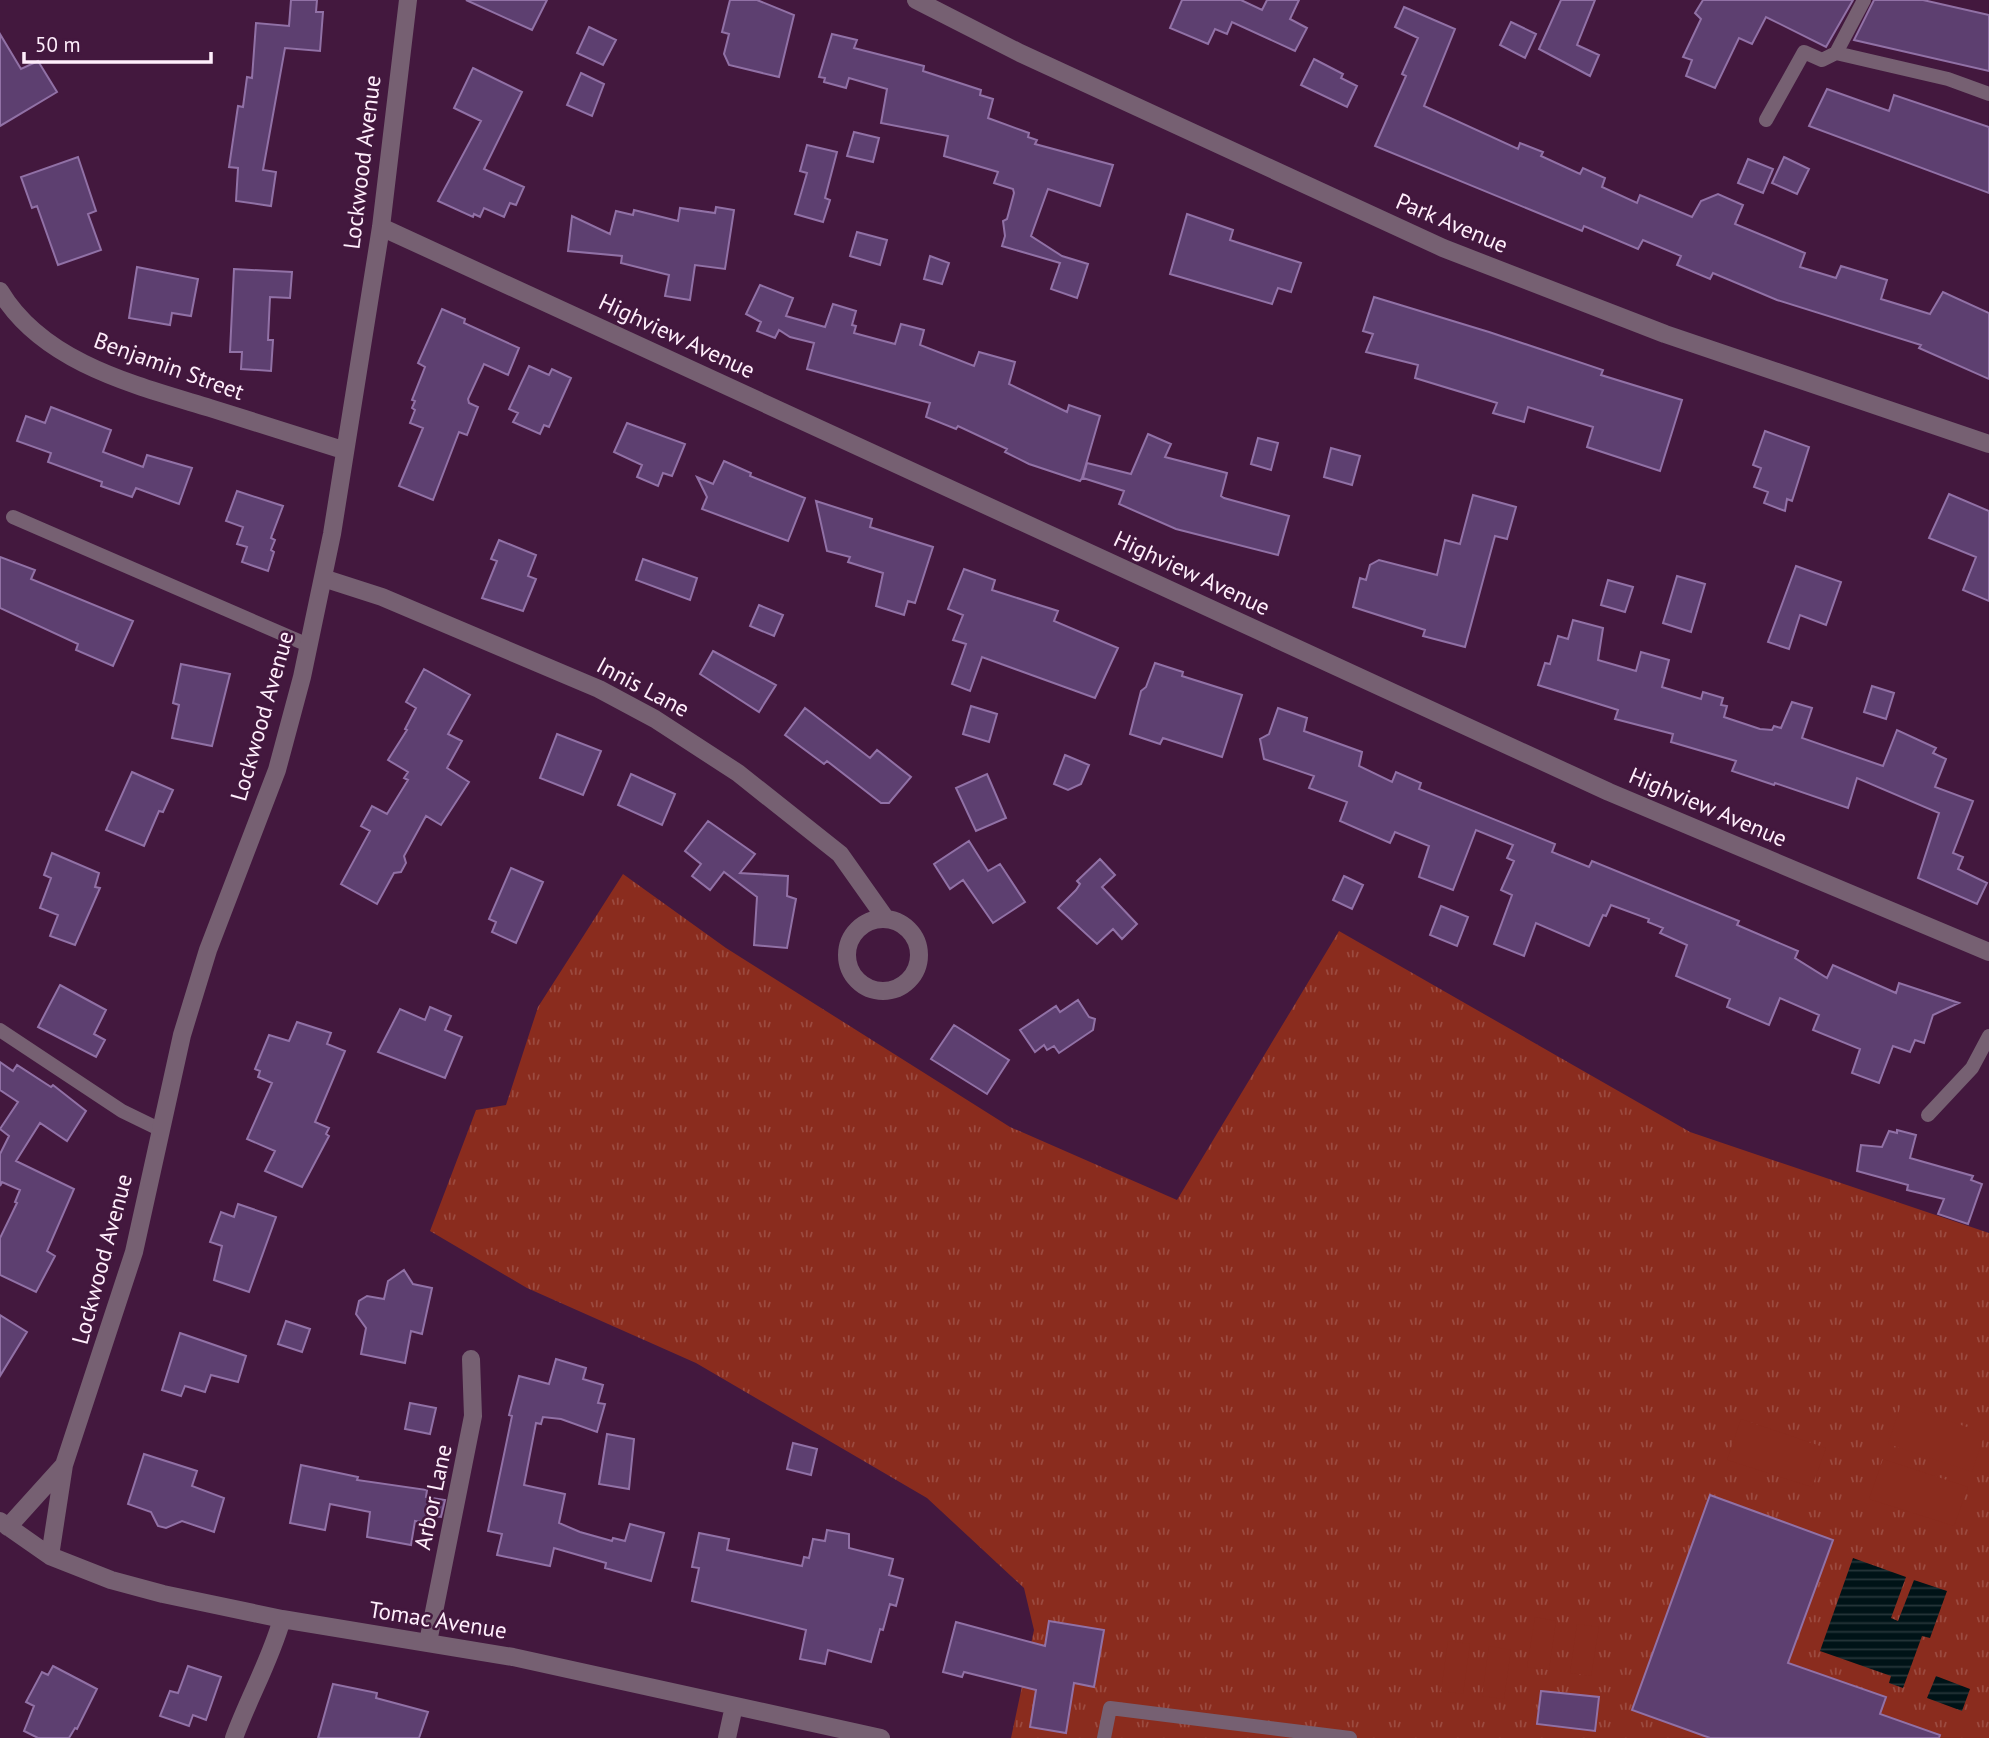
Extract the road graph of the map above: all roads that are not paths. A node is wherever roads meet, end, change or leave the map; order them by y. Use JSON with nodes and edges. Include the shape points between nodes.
{"nodes":[{"id":1,"x":408,"y":0,"type":"edge"},
{"id":2,"x":916,"y":0,"type":"edge"},
{"id":3,"x":1864,"y":0,"type":"edge"},
{"id":4,"x":1836,"y":53,"type":"junction"},
{"id":5,"x":1989,"y":94,"type":"edge"},
{"id":6,"x":1766,"y":120,"type":"dead end"},
{"id":7,"x":381,"y":227,"type":"junction"},
{"id":8,"x":0,"y":291,"type":"edge"},
{"id":9,"x":1989,"y":444,"type":"edge"},
{"id":10,"x":343,"y":450,"type":"junction"},
{"id":11,"x":13,"y":517,"type":"dead end"},
{"id":12,"x":323,"y":578,"type":"junction"},
{"id":13,"x":308,"y":645,"type":"junction"},
{"id":14,"x":886,"y":919,"type":"junction"},
{"id":15,"x":1989,"y":952,"type":"edge"},
{"id":16,"x":0,"y":1030,"type":"edge"},
{"id":17,"x":1989,"y":1036,"type":"edge"},
{"id":18,"x":1927,"y":1115,"type":"dead end"},
{"id":19,"x":160,"y":1130,"type":"junction"},
{"id":20,"x":471,"y":1359,"type":"dead end"},
{"id":21,"x":64,"y":1465,"type":"junction"},
{"id":22,"x":4,"y":1524,"type":"edge"},
{"id":23,"x":50,"y":1556,"type":"junction"},
{"id":24,"x":282,"y":1619,"type":"junction"},
{"id":25,"x":428,"y":1642,"type":"junction"},
{"id":26,"x":734,"y":1706,"type":"junction"},
{"id":27,"x":234,"y":1738,"type":"edge"},
{"id":28,"x":727,"y":1738,"type":"edge"},
{"id":29,"x":881,"y":1738,"type":"edge"},
{"id":30,"x":1104,"y":1738,"type":"edge"},
{"id":31,"x":1350,"y":1738,"type":"edge"}],
"edges":[{"from":1,"to":7,"type":"street","name":"Lockwood Avenue"},
{"from":2,"to":9,"type":"street","name":"Park Avenue","via":[[1443,248],[1665,334]]},
{"from":3,"to":4,"type":"lane"},
{"from":4,"to":5,"type":"lane","via":[[1948,79]]},
{"from":4,"to":6,"type":"lane","via":[[1822,60],[1804,52]]},
{"from":7,"to":10,"type":"street","name":"Lockwood Avenue"},
{"from":7,"to":15,"type":"street","name":"Highview Avenue","via":[[1609,792]]},
{"from":8,"to":10,"type":"street","name":"Benjamin Street","via":[[9,307],[47,341],[92,368]]},
{"from":10,"to":12,"type":"street","name":"Lockwood Avenue"},
{"from":11,"to":13,"type":"lane"},
{"from":12,"to":13,"type":"street","name":"Lockwood Avenue"},
{"from":12,"to":14,"type":"street","name":"Innis Lane","via":[[383,597],[600,689],[655,719],[738,773],[841,854]]},
{"from":13,"to":19,"type":"street","name":"Lockwood Avenue","via":[[277,770],[208,950]]},
{"from":14,"to":14,"type":"street","name":"Innis Lane","via":[[909,929],[916,939],[918,963],[905,985],[882,992],[860,985],[847,965],[846,953],[864,924]]},
{"from":16,"to":19,"type":"lane","via":[[122,1111]]},
{"from":17,"to":18,"type":"lane","via":[[1972,1068]]},
{"from":19,"to":21,"type":"street","name":"Lockwood Avenue","via":[[134,1252]]},
{"from":20,"to":25,"type":"street","name":"Arbor Lane","via":[[473,1416]]},
{"from":21,"to":22,"type":"street","name":"Lockwood Avenue"},
{"from":21,"to":23,"type":"street","name":"Lockwood Avenue"},
{"from":22,"to":23,"type":"street","name":"Tomac Avenue"},
{"from":23,"to":24,"type":"street","name":"Tomac Avenue","via":[[111,1580]]},
{"from":24,"to":25,"type":"street","name":"Tomac Avenue"},
{"from":24,"to":27,"type":"street","via":[[272,1655]]},
{"from":25,"to":26,"type":"street","name":"Tomac Avenue"},
{"from":26,"to":28,"type":"street"},
{"from":26,"to":29,"type":"street","name":"Tomac Avenue"},
{"from":30,"to":31,"type":"lane","via":[[1110,1708]]}]}
